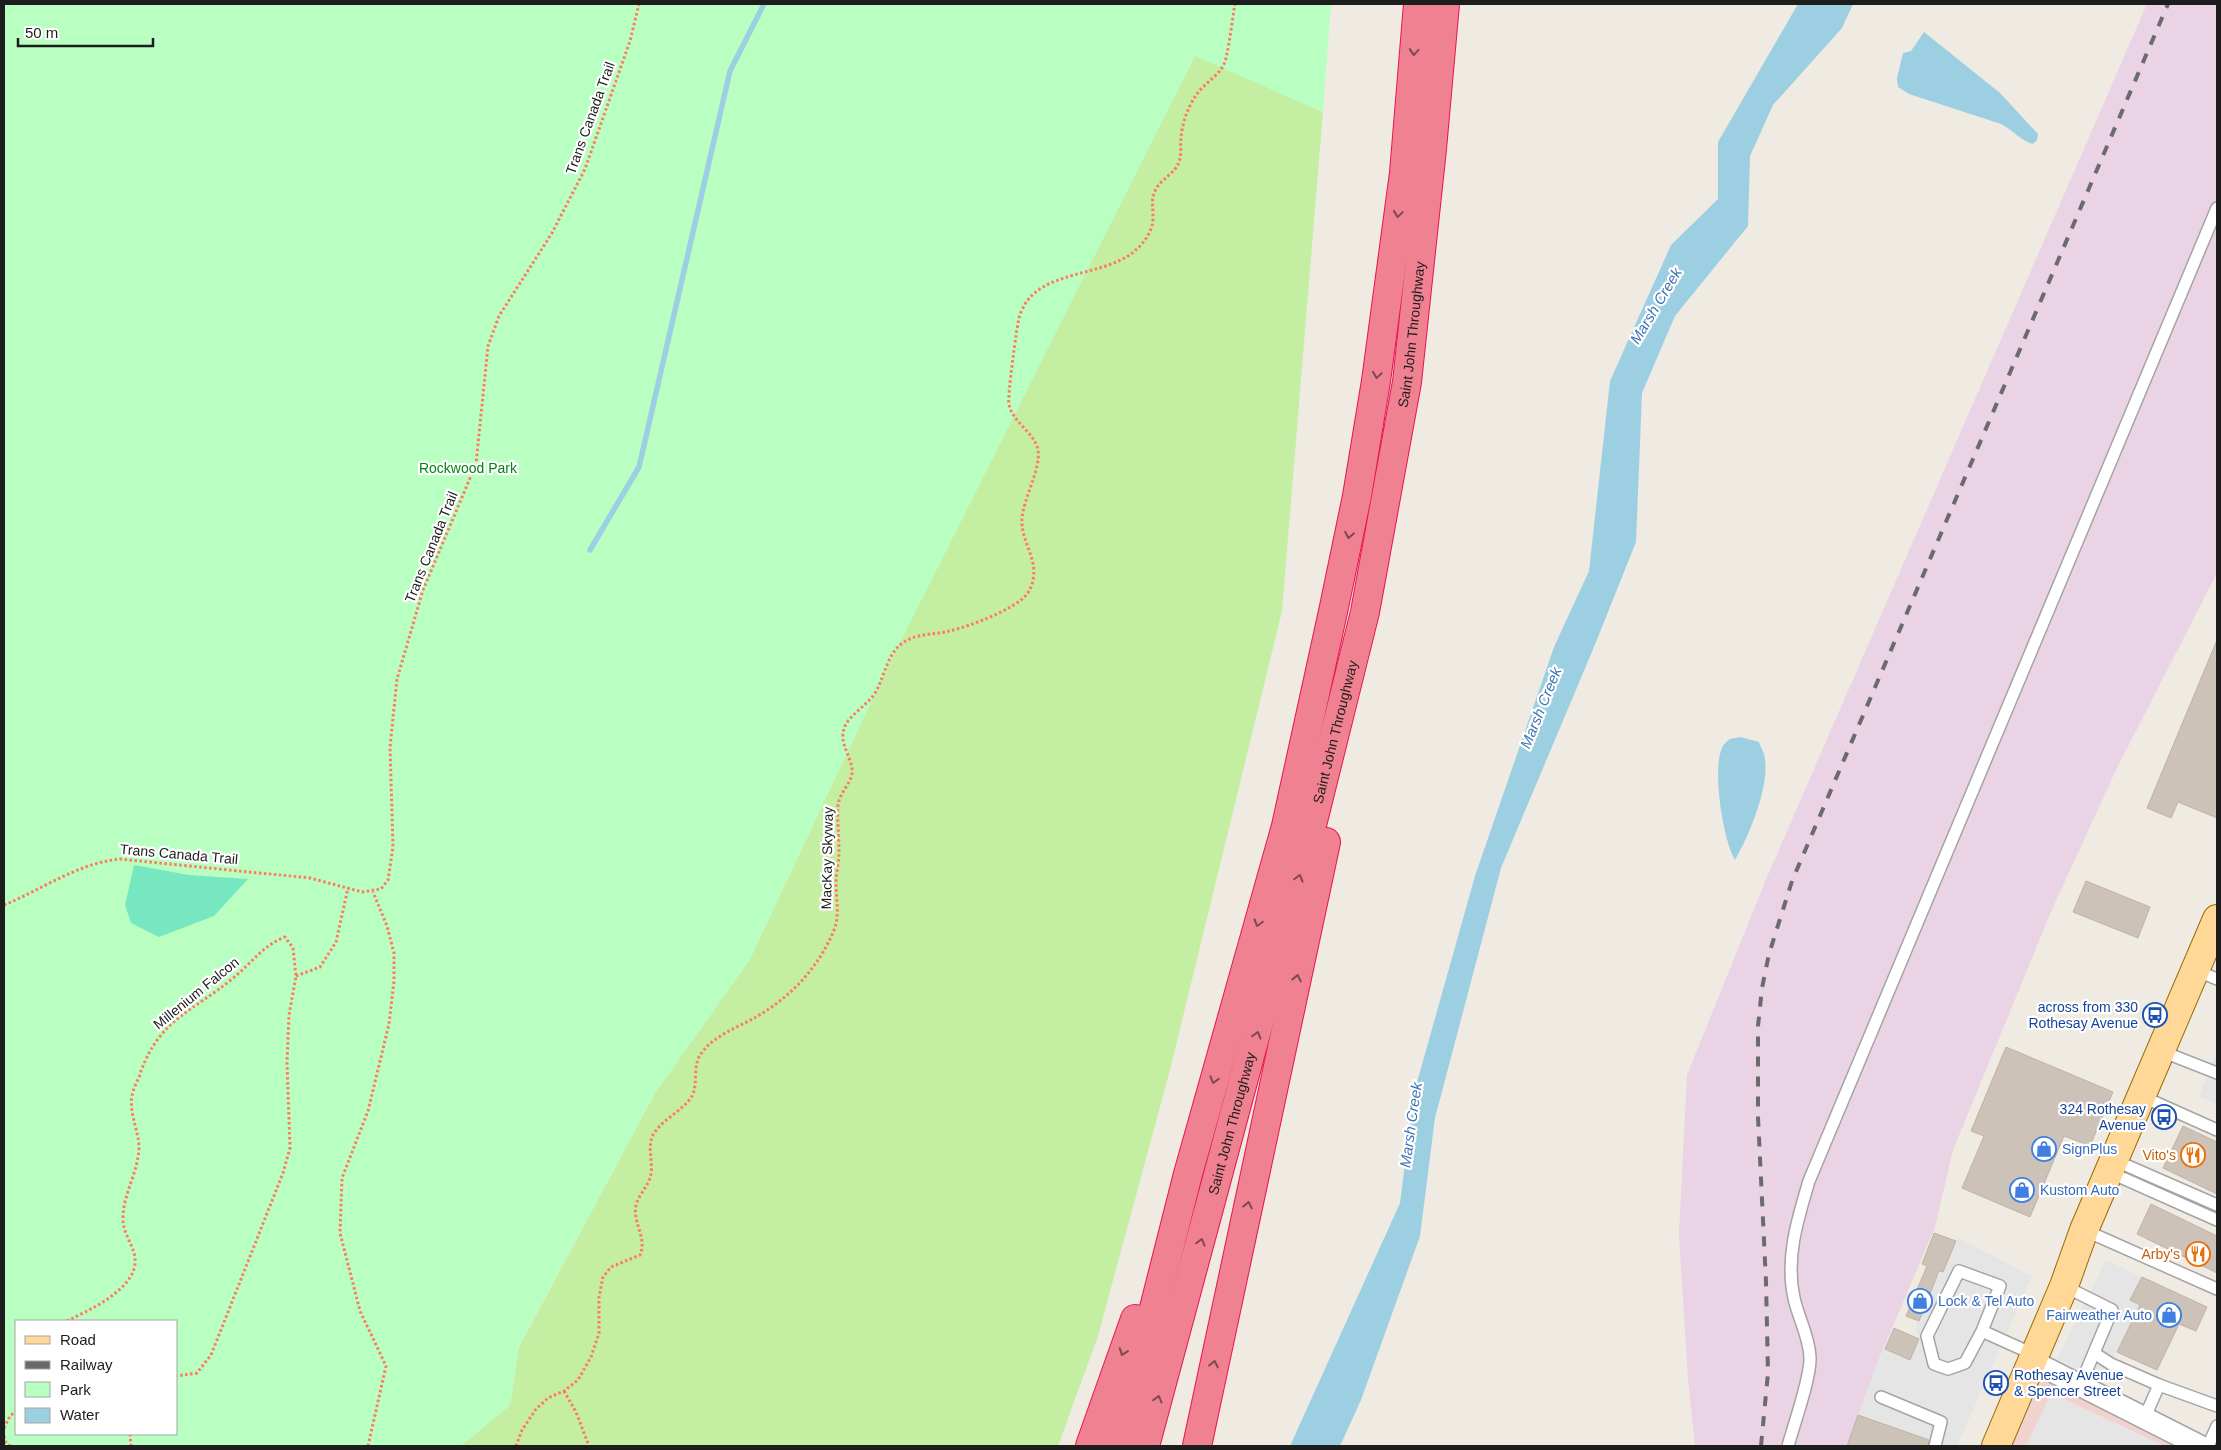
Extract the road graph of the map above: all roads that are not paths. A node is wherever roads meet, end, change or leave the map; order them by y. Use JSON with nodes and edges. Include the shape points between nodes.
{"nodes":[{"id":1,"x":1418,"y":4,"type":"edge"},
{"id":2,"x":1445,"y":4,"type":"edge"},
{"id":3,"x":2217,"y":208,"type":"edge"},
{"id":4,"x":1365,"y":612,"type":"junction"},
{"id":5,"x":2215,"y":932,"type":"edge"},
{"id":6,"x":2206,"y":975,"type":"edge"},
{"id":7,"x":2161,"y":1051,"type":"junction"},
{"id":8,"x":2217,"y":1073,"type":"edge"},
{"id":9,"x":2141,"y":1096,"type":"junction"},
{"id":10,"x":2217,"y":1130,"type":"edge"},
{"id":11,"x":2112,"y":1166,"type":"junction"},
{"id":12,"x":1188,"y":1174,"type":"junction"},
{"id":13,"x":2217,"y":1205,"type":"edge"},
{"id":14,"x":2217,"y":1220,"type":"edge"},
{"id":15,"x":2084,"y":1230,"type":"junction"},
{"id":16,"x":2064,"y":1286,"type":"junction"},
{"id":17,"x":2217,"y":1289,"type":"edge"},
{"id":18,"x":1982,"y":1330,"type":"junction"},
{"id":19,"x":2094,"y":1353,"type":"junction"},
{"id":20,"x":2034,"y":1358,"type":"junction"},
{"id":21,"x":2159,"y":1385,"type":"junction"},
{"id":22,"x":2080,"y":1386,"type":"junction"},
{"id":23,"x":1881,"y":1398,"type":"dead end"},
{"id":24,"x":2217,"y":1406,"type":"edge"},
{"id":25,"x":2144,"y":1419,"type":"junction"},
{"id":26,"x":2217,"y":1426,"type":"edge"},
{"id":27,"x":1090,"y":1446,"type":"edge"},
{"id":28,"x":1118,"y":1446,"type":"edge"},
{"id":29,"x":1146,"y":1446,"type":"edge"},
{"id":30,"x":1197,"y":1446,"type":"edge"},
{"id":31,"x":1788,"y":1446,"type":"edge"},
{"id":32,"x":1935,"y":1446,"type":"edge"},
{"id":33,"x":1996,"y":1446,"type":"edge"},
{"id":34,"x":2200,"y":1446,"type":"edge"},
{"id":35,"x":2208,"y":1446,"type":"edge"}],
"edges":[{"from":1,"to":12,"type":"highway","name":"Saint John Throughway","one_way":true,"via":[[1404,173],[1357,496],[1286,826]]},
{"from":2,"to":4,"type":"highway","name":"Saint John Throughway","via":[[1407,382]]},
{"from":3,"to":31,"type":"lane","via":[[1809,1180],[1796,1223],[1791,1262],[1794,1298],[1810,1358]]},
{"from":29,"to":4,"type":"highway","name":"Saint John Throughway","one_way":true,"via":[[1312,829]]},
{"from":30,"to":4,"type":"highway","one_way":true,"via":[[1328,832]]},
{"from":5,"to":6,"type":"main road"},
{"from":6,"to":7,"type":"main road"},
{"from":7,"to":8,"type":"lane"},
{"from":7,"to":9,"type":"main road"},
{"from":9,"to":10,"type":"lane"},
{"from":9,"to":11,"type":"main road"},
{"from":11,"to":13,"type":"lane"},
{"from":11,"to":14,"type":"lane"},
{"from":11,"to":15,"type":"main road"},
{"from":12,"to":27,"type":"highway","one_way":true},
{"from":12,"to":28,"type":"highway","name":"Saint John Throughway"},
{"from":15,"to":16,"type":"main road"},
{"from":15,"to":17,"type":"lane"},
{"from":16,"to":19,"type":"lane","via":[[2112,1310]]},
{"from":16,"to":20,"type":"main road"},
{"from":18,"to":18,"type":"lane","via":[[2000,1286],[1959,1270],[1927,1336],[1934,1364],[1948,1369],[1965,1362]]},
{"from":18,"to":20,"type":"lane"},
{"from":19,"to":21,"type":"lane"},
{"from":19,"to":22,"type":"lane"},
{"from":20,"to":22,"type":"street"},
{"from":20,"to":33,"type":"main road"},
{"from":21,"to":24,"type":"lane"},
{"from":21,"to":25,"type":"lane"},
{"from":22,"to":25,"type":"street"},
{"from":23,"to":32,"type":"lane","via":[[1941,1422]]},
{"from":25,"to":34,"type":"street"},
{"from":26,"to":35,"type":"lane"}]}
